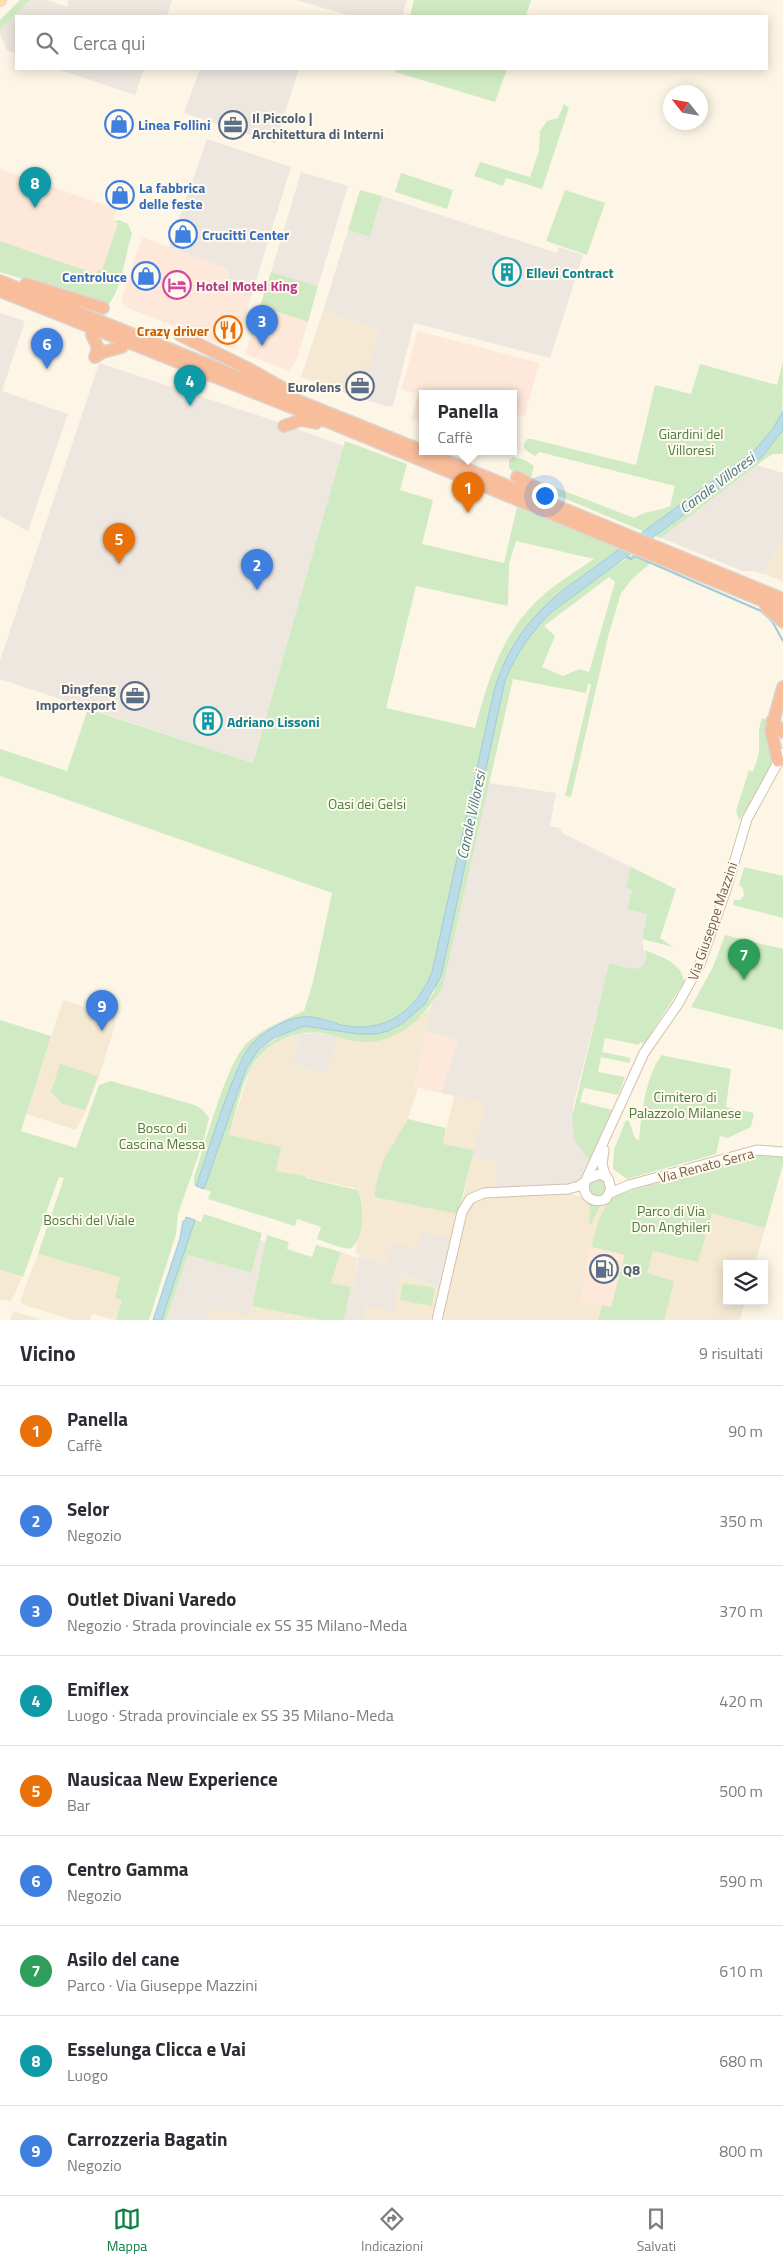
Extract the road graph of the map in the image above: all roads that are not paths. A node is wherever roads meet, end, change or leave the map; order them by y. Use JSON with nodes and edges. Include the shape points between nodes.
{"nodes":[{"id":1,"x":0,"y":275,"type":"edge"},
{"id":2,"x":0,"y":280,"type":"edge"},
{"id":3,"x":0,"y":291,"type":"edge"},
{"id":4,"x":0,"y":298,"type":"edge"},
{"id":5,"x":103,"y":308,"type":"dead end"},
{"id":6,"x":92,"y":335,"type":"junction"},
{"id":7,"x":180,"y":335,"type":"dead end"},
{"id":8,"x":122,"y":347,"type":"junction"},
{"id":9,"x":191,"y":367,"type":"junction"},
{"id":10,"x":289,"y":402,"type":"junction"},
{"id":11,"x":355,"y":423,"type":"junction"},
{"id":12,"x":336,"y":424,"type":"junction"},
{"id":13,"x":284,"y":426,"type":"dead end"},
{"id":14,"x":419,"y":449,"type":"edge"},
{"id":15,"x":433,"y":455,"type":"edge"},
{"id":16,"x":517,"y":478,"type":"dead end"},
{"id":17,"x":626,"y":538,"type":"junction"},
{"id":18,"x":737,"y":584,"type":"junction"},
{"id":19,"x":783,"y":592,"type":"edge"},
{"id":20,"x":783,"y":599,"type":"edge"},
{"id":21,"x":783,"y":609,"type":"edge"},
{"id":22,"x":783,"y":622,"type":"edge"},
{"id":23,"x":783,"y":687,"type":"edge"},
{"id":24,"x":772,"y":721,"type":"junction"},
{"id":25,"x":783,"y":732,"type":"edge"},
{"id":26,"x":771,"y":735,"type":"junction"},
{"id":27,"x":783,"y":741,"type":"edge"},
{"id":28,"x":781,"y":757,"type":"edge"},
{"id":29,"x":606,"y":1139,"type":"junction"},
{"id":30,"x":783,"y":1152,"type":"edge"},
{"id":31,"x":608,"y":1179,"type":"junction"},
{"id":32,"x":587,"y":1180,"type":"junction"},
{"id":33,"x":629,"y":1185,"type":"junction"},
{"id":34,"x":568,"y":1189,"type":"junction"},
{"id":35,"x":610,"y":1193,"type":"junction"},
{"id":36,"x":586,"y":1195,"type":"junction"},
{"id":37,"x":437,"y":1320,"type":"edge"}],
"edges":[{"from":1,"to":5,"type":"highway"},
{"from":2,"to":10,"type":"highway"},
{"from":3,"to":9,"type":"highway"},
{"from":4,"to":6,"type":"highway"},
{"from":6,"to":8,"type":"highway"},
{"from":6,"to":8,"type":"highway","via":[[98,348],[95,357]]},
{"from":7,"to":11,"type":"highway"},
{"from":8,"to":9,"type":"highway","via":[[184,371]]},
{"from":9,"to":10,"type":"highway"},
{"from":10,"to":11,"type":"highway"},
{"from":10,"to":12,"type":"highway"},
{"from":11,"to":14,"type":"highway"},
{"from":12,"to":13,"type":"highway","via":[[327,427],[301,420]]},
{"from":12,"to":17,"type":"highway","via":[[585,527]]},
{"from":15,"to":17,"type":"highway"},
{"from":16,"to":17,"type":"highway"},
{"from":17,"to":18,"type":"highway"},
{"from":18,"to":19,"type":"highway","via":[[757,582]]},
{"from":18,"to":20,"type":"highway"},
{"from":18,"to":21,"type":"highway"},
{"from":18,"to":22,"type":"highway","via":[[741,596],[774,612]]},
{"from":23,"to":24,"type":"highway"},
{"from":24,"to":25,"type":"highway"},
{"from":24,"to":26,"type":"highway"},
{"from":26,"to":27,"type":"highway"},
{"from":26,"to":28,"type":"highway"},
{"from":28,"to":29,"type":"street","name":"Via Giuseppe Mazzini","via":[[746,819],[700,964],[644,1053]]},
{"from":29,"to":31,"type":"street","name":"Via Giuseppe Mazzini","via":[[602,1159]]},
{"from":29,"to":32,"type":"street","name":"Via Giuseppe Mazzini"},
{"from":30,"to":33,"type":"street","name":"Via Renato Serra","via":[[757,1150]]},
{"from":31,"to":32,"type":"street","via":[[595,1174]]},
{"from":31,"to":33,"type":"street","name":"Via Renato Serra","via":[[616,1185]]},
{"from":31,"to":35,"type":"street"},
{"from":32,"to":34,"type":"street"},
{"from":32,"to":36,"type":"street"},
{"from":33,"to":35,"type":"street","name":"Via Renato Serra"},
{"from":34,"to":36,"type":"street"},
{"from":34,"to":37,"type":"street","via":[[484,1193],[470,1199],[462,1212]]},
{"from":35,"to":36,"type":"street","via":[[606,1199],[597,1201]]}]}
